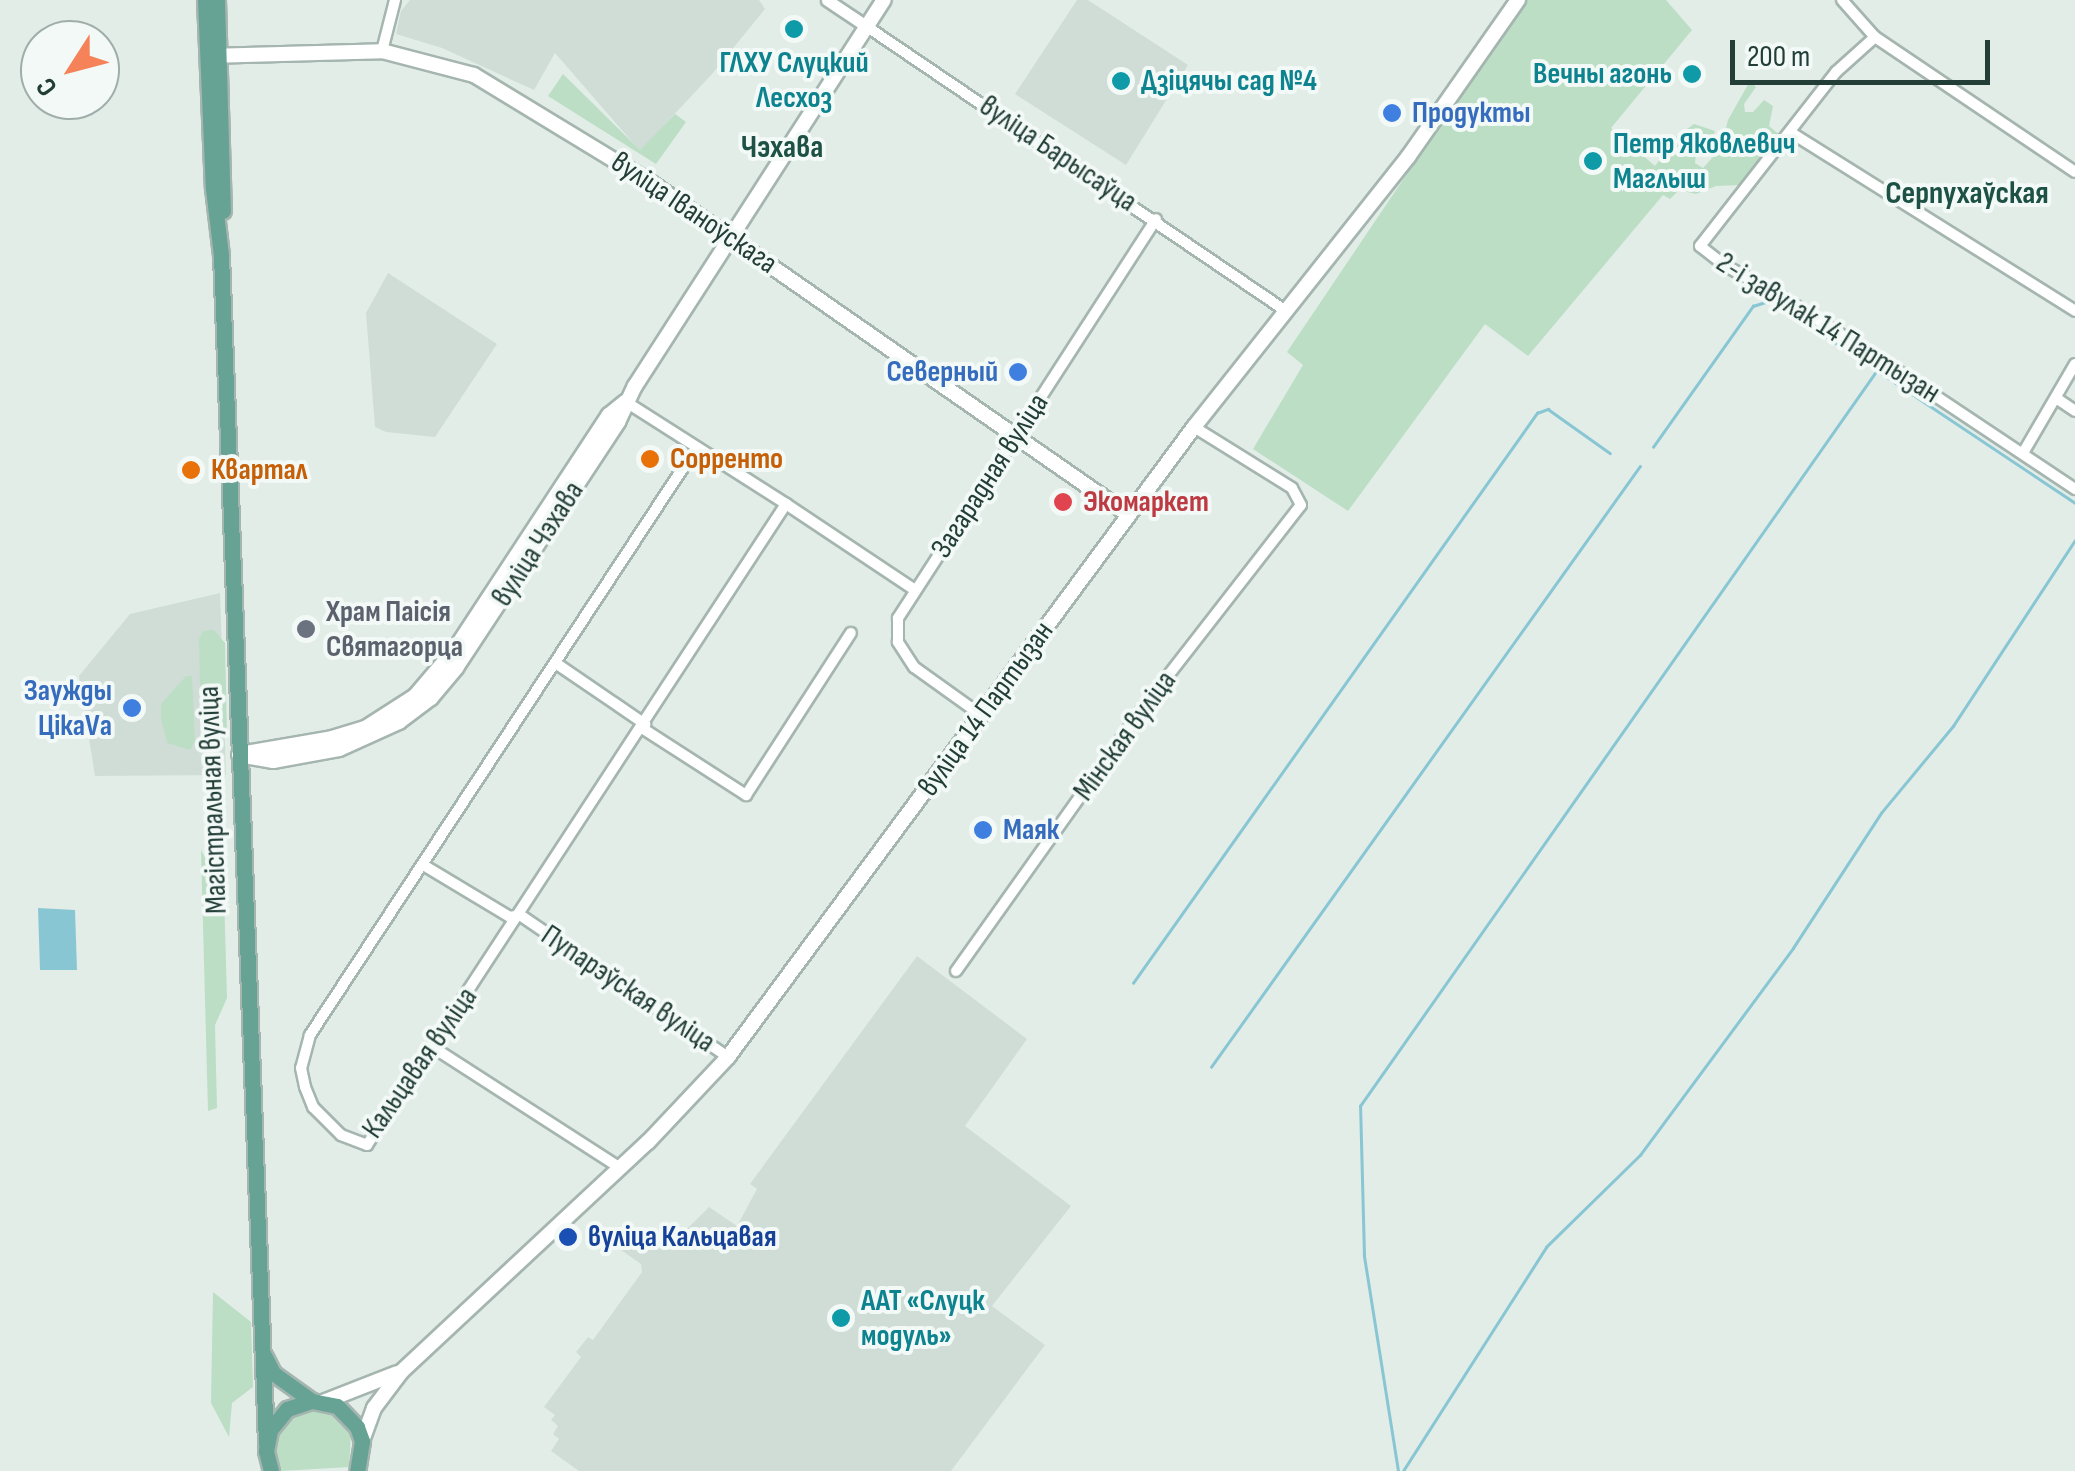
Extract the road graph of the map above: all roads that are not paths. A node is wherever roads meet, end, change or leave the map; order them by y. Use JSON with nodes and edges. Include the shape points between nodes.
{"nodes":[{"id":1,"x":205,"y":0,"type":"edge"},
{"id":2,"x":217,"y":0,"type":"edge"},
{"id":3,"x":395,"y":0,"type":"edge"},
{"id":4,"x":827,"y":0,"type":"edge"},
{"id":5,"x":884,"y":0,"type":"edge"},
{"id":6,"x":1518,"y":0,"type":"edge"},
{"id":7,"x":1842,"y":0,"type":"edge"},
{"id":8,"x":866,"y":26,"type":"junction"},
{"id":9,"x":1874,"y":38,"type":"junction"},
{"id":10,"x":382,"y":51,"type":"junction"},
{"id":11,"x":214,"y":56,"type":"junction"},
{"id":12,"x":1790,"y":132,"type":"junction"},
{"id":13,"x":2075,"y":172,"type":"edge"},
{"id":14,"x":1156,"y":220,"type":"junction"},
{"id":15,"x":730,"y":238,"type":"junction"},
{"id":16,"x":1286,"y":311,"type":"junction"},
{"id":17,"x":2075,"y":312,"type":"edge"},
{"id":18,"x":2075,"y":364,"type":"edge"},
{"id":19,"x":2056,"y":398,"type":"junction"},
{"id":20,"x":626,"y":402,"type":"junction"},
{"id":21,"x":2075,"y":411,"type":"edge"},
{"id":22,"x":1194,"y":427,"type":"junction"},
{"id":23,"x":1018,"y":435,"type":"junction"},
{"id":24,"x":696,"y":448,"type":"junction"},
{"id":25,"x":2022,"y":452,"type":"junction"},
{"id":26,"x":2075,"y":489,"type":"edge"},
{"id":27,"x":786,"y":504,"type":"junction"},
{"id":28,"x":1129,"y":515,"type":"junction"},
{"id":29,"x":915,"y":590,"type":"junction"},
{"id":30,"x":852,"y":633,"type":"dead end"},
{"id":31,"x":556,"y":664,"type":"junction"},
{"id":32,"x":982,"y":714,"type":"junction"},
{"id":33,"x":643,"y":726,"type":"junction"},
{"id":34,"x":239,"y":755,"type":"junction"},
{"id":35,"x":425,"y":866,"type":"junction"},
{"id":36,"x":520,"y":915,"type":"junction"},
{"id":37,"x":956,"y":971,"type":"dead end"},
{"id":38,"x":434,"y":1048,"type":"junction"},
{"id":39,"x":728,"y":1057,"type":"junction"},
{"id":40,"x":620,"y":1168,"type":"junction"},
{"id":41,"x":261,"y":1342,"type":"junction"},
{"id":42,"x":402,"y":1371,"type":"junction"},
{"id":43,"x":318,"y":1401,"type":"junction"},
{"id":44,"x":362,"y":1460,"type":"edge"},
{"id":45,"x":267,"y":1461,"type":"edge"}],
"edges":[{"from":1,"to":11,"type":"main road","name":"Магістральная вуліца"},
{"from":2,"to":11,"type":"main road","name":"Магістральная вуліца"},
{"from":3,"to":10,"type":"street"},
{"from":4,"to":8,"type":"street","name":"вуліца Барысаўца"},
{"from":5,"to":8,"type":"main road","name":"вуліца Чэхава"},
{"from":6,"to":16,"type":"main road","name":"вуліца 14 Партызан","via":[[1408,157]]},
{"from":7,"to":9,"type":"street"},
{"from":8,"to":14,"type":"street","name":"вуліца Барысаўца"},
{"from":8,"to":15,"type":"main road","name":"вуліца Чэхава"},
{"from":9,"to":12,"type":"street","via":[[1836,72]]},
{"from":9,"to":13,"type":"street"},
{"from":10,"to":11,"type":"main road","name":"вуліца Іваноўскага"},
{"from":10,"to":15,"type":"main road","name":"вуліца Іваноўскага","via":[[474,75]]},
{"from":11,"to":34,"type":"main road","name":"Магістральная вуліца","via":[[225,186],[221,255]]},
{"from":12,"to":17,"type":"street"},
{"from":12,"to":25,"type":"street","name":"2-і завулак 14 Партызан","via":[[1700,246]]},
{"from":14,"to":16,"type":"street","name":"вуліца Барысаўца"},
{"from":14,"to":23,"type":"street","name":"Загарадная вуліца"},
{"from":15,"to":20,"type":"main road","name":"вуліца Чэхава"},
{"from":15,"to":23,"type":"main road","name":"вуліца Іваноўскага"},
{"from":16,"to":22,"type":"main road","name":"вуліца 14 Партызан"},
{"from":18,"to":19,"type":"street"},
{"from":19,"to":21,"type":"street"},
{"from":19,"to":25,"type":"street"},
{"from":20,"to":24,"type":"street"},
{"from":20,"to":34,"type":"main road","name":"вуліца Чэхава","via":[[609,415],[455,649],[415,696],[367,726]]},
{"from":22,"to":28,"type":"main road","name":"вуліца 14 Партызан"},
{"from":22,"to":37,"type":"street","name":"Мінская вуліца","via":[[1292,488],[1300,505],[1146,704]]},
{"from":23,"to":28,"type":"main road","name":"вуліца Іваноўскага"},
{"from":23,"to":29,"type":"street","name":"Загарадная вуліца"},
{"from":24,"to":27,"type":"street"},
{"from":24,"to":31,"type":"street","name":"Кальцавая вуліца"},
{"from":25,"to":26,"type":"street"},
{"from":27,"to":29,"type":"street"},
{"from":27,"to":33,"type":"street","name":"Кальцавая вуліца"},
{"from":28,"to":32,"type":"main road","name":"вуліца 14 Партызан"},
{"from":29,"to":32,"type":"street","name":"Загарадная вуліца","via":[[898,618],[904,654]]},
{"from":30,"to":33,"type":"street","via":[[746,794]]},
{"from":31,"to":33,"type":"street"},
{"from":31,"to":35,"type":"street","name":"Кальцавая вуліца"},
{"from":32,"to":39,"type":"main road","name":"вуліца 14 Партызан"},
{"from":33,"to":36,"type":"street","name":"Кальцавая вуліца"},
{"from":34,"to":41,"type":"main road","name":"Магістральная вуліца"},
{"from":35,"to":36,"type":"street","name":"Пупарэўская вуліца","via":[[510,917]]},
{"from":35,"to":38,"type":"street","name":"Кальцавая вуліца","via":[[310,1035],[301,1068],[305,1087],[326,1122],[363,1147]]},
{"from":36,"to":38,"type":"street","name":"Кальцавая вуліца"},
{"from":36,"to":39,"type":"street","name":"Пупарэўская вуліца"},
{"from":38,"to":40,"type":"street"},
{"from":39,"to":40,"type":"main road","name":"вуліца 14 Партызан"},
{"from":40,"to":42,"type":"main road","name":"вуліца 14 Партызан"},
{"from":41,"to":43,"type":"main road","via":[[273,1373]]},
{"from":41,"to":45,"type":"main road","name":"Магістральная вуліца"},
{"from":42,"to":43,"type":"main road","name":"вуліца 14 Партызан"},
{"from":42,"to":44,"type":"main road","name":"вуліца 14 Партызан","via":[[374,1408]]},
{"from":43,"to":44,"type":"main road","via":[[349,1415]]},
{"from":43,"to":45,"type":"main road","via":[[287,1409],[270,1430]]}]}
